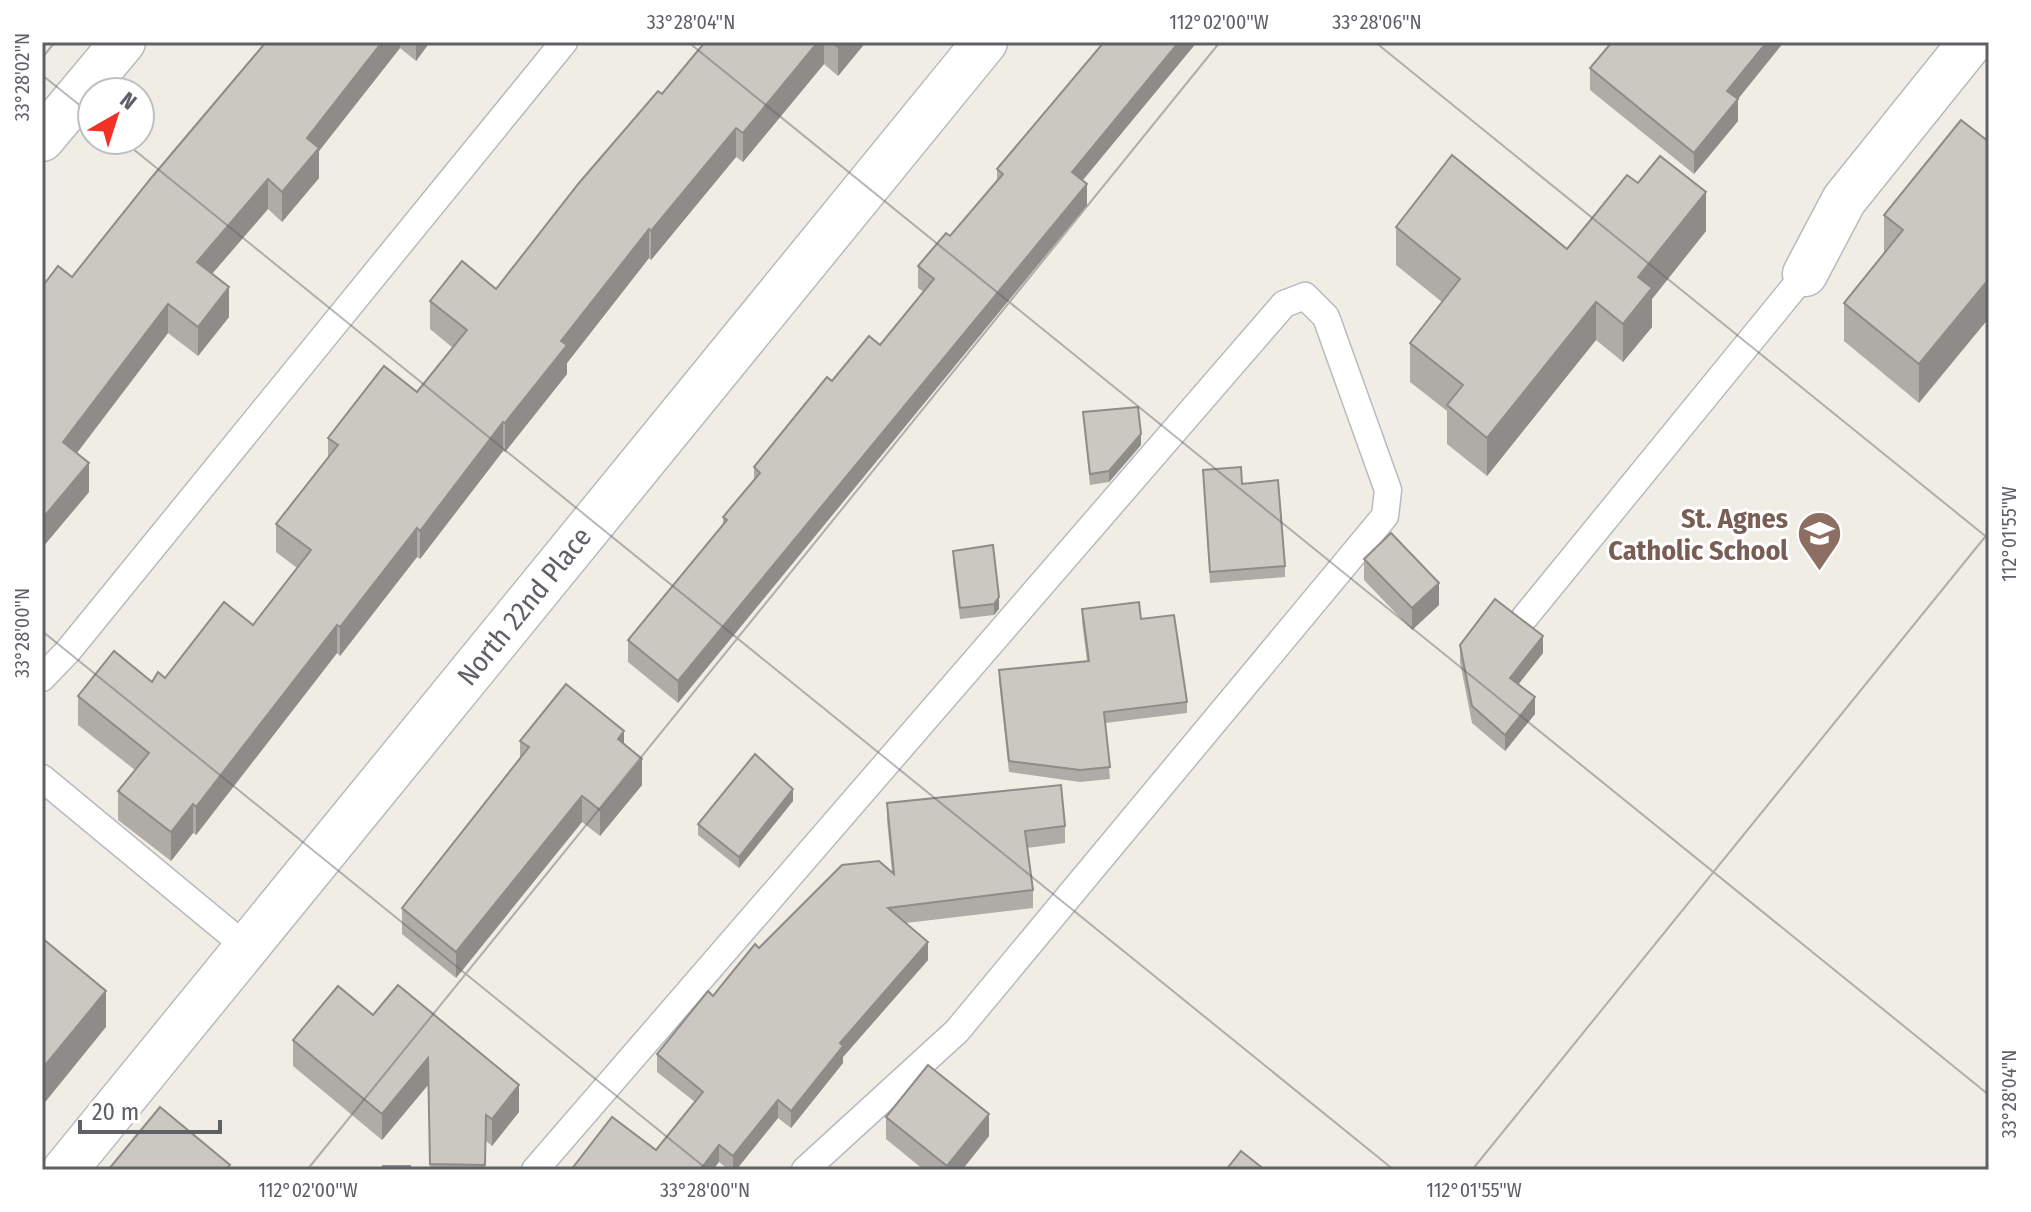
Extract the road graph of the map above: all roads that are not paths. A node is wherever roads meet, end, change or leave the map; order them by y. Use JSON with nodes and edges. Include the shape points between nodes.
{"nodes":[{"id":1,"x":123,"y":42,"type":"edge"},
{"id":2,"x":564,"y":42,"type":"edge"},
{"id":3,"x":985,"y":42,"type":"edge"},
{"id":4,"x":1971,"y":42,"type":"edge"},
{"id":5,"x":42,"y":139,"type":"edge"},
{"id":6,"x":1805,"y":274,"type":"joint"},
{"id":7,"x":1525,"y":617,"type":"dead end"},
{"id":8,"x":42,"y":678,"type":"edge"},
{"id":9,"x":42,"y":778,"type":"edge"},
{"id":10,"x":245,"y":946,"type":"junction"},
{"id":11,"x":65,"y":1170,"type":"edge"},
{"id":12,"x":535,"y":1170,"type":"edge"},
{"id":13,"x":805,"y":1170,"type":"edge"}],
"edges":[{"from":1,"to":5,"type":"street"},
{"from":2,"to":8,"type":"lane"},
{"from":3,"to":10,"type":"street","name":"North 22nd Place"},
{"from":4,"to":6,"type":"street","via":[[1844,200]]},
{"from":6,"to":7,"type":"lane"},
{"from":9,"to":10,"type":"lane"},
{"from":10,"to":11,"type":"street","name":"North 22nd Place"},
{"from":12,"to":13,"type":"lane","via":[[1284,304],[1305,296],[1326,317],[1388,490],[1385,516],[957,1031]]}]}
